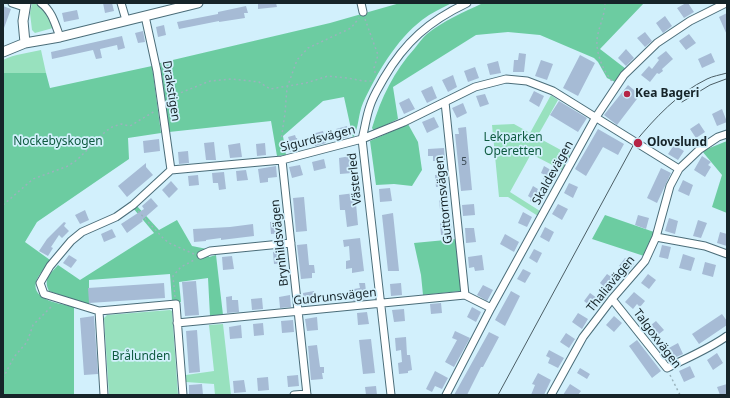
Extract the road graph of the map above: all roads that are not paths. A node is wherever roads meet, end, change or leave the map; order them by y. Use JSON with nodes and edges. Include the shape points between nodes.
{"nodes":[{"id":1,"x":12,"y":3,"type":"edge"},
{"id":2,"x":41,"y":3,"type":"edge"},
{"id":3,"x":121,"y":3,"type":"edge"},
{"id":4,"x":195,"y":3,"type":"edge"},
{"id":5,"x":361,"y":3,"type":"edge"},
{"id":6,"x":467,"y":3,"type":"edge"},
{"id":7,"x":726,"y":3,"type":"edge"},
{"id":8,"x":25,"y":5,"type":"edge"},
{"id":9,"x":363,"y":12,"type":"road end"},
{"id":10,"x":145,"y":16,"type":"junction"},
{"id":11,"x":126,"y":20,"type":"junction"},
{"id":12,"x":60,"y":36,"type":"junction"},
{"id":13,"x":25,"y":43,"type":"junction"},
{"id":14,"x":3,"y":52,"type":"edge"},
{"id":15,"x":445,"y":102,"type":"junction"},
{"id":16,"x":596,"y":117,"type":"junction"},
{"id":17,"x":727,"y":134,"type":"edge"},
{"id":18,"x":362,"y":139,"type":"junction"},
{"id":19,"x":282,"y":160,"type":"junction"},
{"id":20,"x":679,"y":169,"type":"junction"},
{"id":21,"x":171,"y":170,"type":"junction"},
{"id":22,"x":656,"y":237,"type":"junction"},
{"id":23,"x":291,"y":243,"type":"junction"},
{"id":24,"x":727,"y":254,"type":"edge"},
{"id":25,"x":201,"y":255,"type":"road end"},
{"id":26,"x":465,"y":295,"type":"junction"},
{"id":27,"x":612,"y":299,"type":"junction"},
{"id":28,"x":380,"y":304,"type":"junction"},
{"id":29,"x":491,"y":308,"type":"junction"},
{"id":30,"x":98,"y":311,"type":"junction"},
{"id":31,"x":298,"y":312,"type":"junction"},
{"id":32,"x":177,"y":323,"type":"junction"},
{"id":33,"x":727,"y":336,"type":"edge"},
{"id":34,"x":307,"y":394,"type":"edge"},
{"id":35,"x":104,"y":395,"type":"edge"},
{"id":36,"x":183,"y":395,"type":"edge"},
{"id":37,"x":294,"y":395,"type":"edge"},
{"id":38,"x":391,"y":395,"type":"edge"},
{"id":39,"x":446,"y":395,"type":"edge"},
{"id":40,"x":551,"y":395,"type":"edge"}],
"edges":[{"from":1,"to":8,"type":"street"},
{"from":2,"to":12,"type":"street","via":[[52,16]]},
{"from":3,"to":11,"type":"street"},
{"from":4,"to":10,"type":"street"},
{"from":5,"to":9,"type":"street"},
{"from":6,"to":18,"type":"street","name":"Västerled","via":[[427,27],[405,47],[370,105]]},
{"from":7,"to":16,"type":"street","name":"Skaldevägen","via":[[690,21],[657,43],[624,75]]},
{"from":8,"to":13,"type":"street"},
{"from":10,"to":11,"type":"street"},
{"from":10,"to":21,"type":"street","name":"Drakstigen","via":[[157,71]]},
{"from":11,"to":12,"type":"street"},
{"from":12,"to":13,"type":"street"},
{"from":13,"to":14,"type":"street"},
{"from":15,"to":16,"type":"street","name":"Sigurdsvägen","via":[[475,86],[506,79],[527,81],[553,91]]},
{"from":15,"to":18,"type":"street","name":"Sigurdsvägen"},
{"from":15,"to":26,"type":"street","name":"Guttormsvägen"},
{"from":16,"to":20,"type":"street","name":"Sigurdsvägen"},
{"from":16,"to":29,"type":"street","name":"Skaldevägen"},
{"from":17,"to":20,"type":"street","name":"Thaliavägen","via":[[700,149]]},
{"from":18,"to":19,"type":"street","name":"Sigurdsvägen"},
{"from":18,"to":28,"type":"street","name":"Västerled"},
{"from":19,"to":21,"type":"street","name":"Sigurdsvägen"},
{"from":19,"to":23,"type":"street","name":"Brynhildsvägen"},
{"from":20,"to":22,"type":"street","name":"Thaliavägen","via":[[670,186]]},
{"from":21,"to":30,"type":"street","via":[[133,205],[116,217],[82,232],[71,241],[50,266],[40,283],[44,294]]},
{"from":22,"to":24,"type":"street","via":[[705,246]]},
{"from":22,"to":27,"type":"street","name":"Thaliavägen","via":[[645,261]]},
{"from":23,"to":25,"type":"street","via":[[210,251]]},
{"from":23,"to":31,"type":"street","name":"Brynhildsvägen"},
{"from":26,"to":28,"type":"street","name":"Gudrunsvägen"},
{"from":26,"to":29,"type":"street"},
{"from":27,"to":33,"type":"street","name":"Talgoxvägen","via":[[667,368]]},
{"from":27,"to":40,"type":"street","name":"Thaliavägen","via":[[583,337]]},
{"from":28,"to":31,"type":"street","name":"Gudrunsvägen"},
{"from":28,"to":38,"type":"street","name":"Västerled"},
{"from":29,"to":39,"type":"street","name":"Skaldevägen"},
{"from":30,"to":32,"type":"street","via":[[176,304]]},
{"from":30,"to":35,"type":"street"},
{"from":31,"to":32,"type":"street","name":"Gudrunsvägen"},
{"from":31,"to":34,"type":"street","name":"Brynhildsvägen"},
{"from":32,"to":36,"type":"street"},
{"from":34,"to":37,"type":"street"}]}
